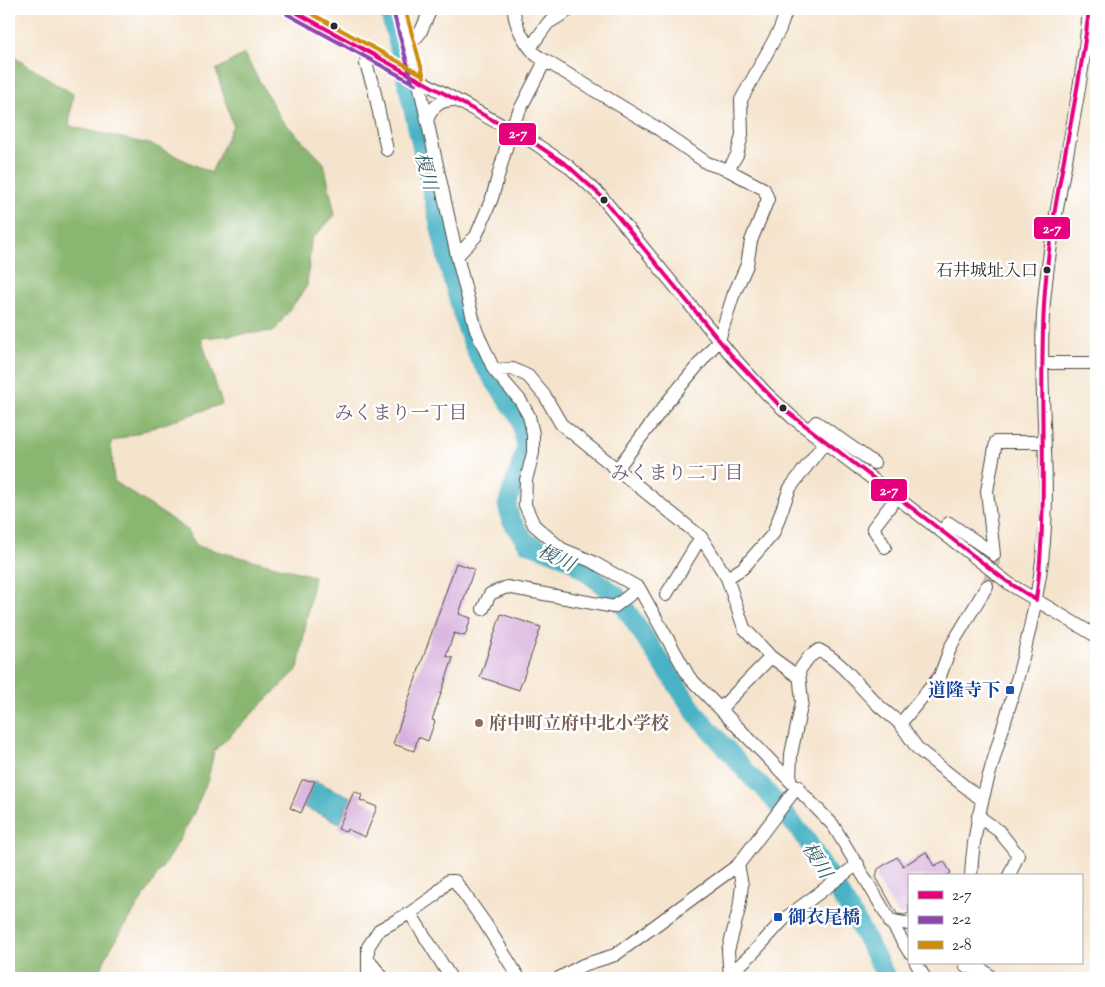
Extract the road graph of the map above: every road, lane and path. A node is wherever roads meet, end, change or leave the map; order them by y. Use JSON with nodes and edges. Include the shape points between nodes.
{"nodes":[{"id":1,"x":290,"y":9,"type":"edge"},
{"id":2,"x":399,"y":9,"type":"edge"},
{"id":3,"x":431,"y":9,"type":"edge"},
{"id":4,"x":514,"y":9,"type":"edge"},
{"id":5,"x":571,"y":9,"type":"edge"},
{"id":6,"x":787,"y":9,"type":"edge"},
{"id":7,"x":1089,"y":9,"type":"edge"},
{"id":8,"x":309,"y":13,"type":"edge"},
{"id":9,"x":409,"y":46,"type":"junction"},
{"id":10,"x":530,"y":48,"type":"junction"},
{"id":11,"x":367,"y":51,"type":"junction"},
{"id":12,"x":1090,"y":51,"type":"edge"},
{"id":13,"x":545,"y":61,"type":"junction"},
{"id":14,"x":415,"y":77,"type":"junction"},
{"id":15,"x":456,"y":100,"type":"junction"},
{"id":16,"x":427,"y":121,"type":"junction"},
{"id":17,"x":511,"y":131,"type":"junction"},
{"id":18,"x":387,"y":150,"type":"dead end"},
{"id":19,"x":728,"y":170,"type":"junction"},
{"id":20,"x":457,"y":256,"type":"junction"},
{"id":21,"x":720,"y":340,"type":"junction"},
{"id":22,"x":1043,"y":363,"type":"junction"},
{"id":23,"x":1096,"y":363,"type":"edge"},
{"id":24,"x":494,"y":370,"type":"junction"},
{"id":25,"x":809,"y":430,"type":"junction"},
{"id":26,"x":825,"y":442,"type":"junction"},
{"id":27,"x":1044,"y":442,"type":"junction"},
{"id":28,"x":874,"y":463,"type":"dead end"},
{"id":29,"x":616,"y":469,"type":"junction"},
{"id":30,"x":897,"y":497,"type":"junction"},
{"id":31,"x":941,"y":531,"type":"junction"},
{"id":32,"x":701,"y":537,"type":"junction"},
{"id":33,"x":885,"y":547,"type":"dead end"},
{"id":34,"x":727,"y":578,"type":"junction"},
{"id":35,"x":987,"y":586,"type":"tunnel mouth"},
{"id":36,"x":639,"y":588,"type":"junction"},
{"id":37,"x":666,"y":595,"type":"dead end"},
{"id":38,"x":1036,"y":600,"type":"junction"},
{"id":39,"x":483,"y":609,"type":"dead end"},
{"id":40,"x":1095,"y":633,"type":"edge"},
{"id":41,"x":771,"y":657,"type":"junction"},
{"id":42,"x":800,"y":672,"type":"junction"},
{"id":43,"x":721,"y":708,"type":"junction"},
{"id":44,"x":900,"y":724,"type":"junction"},
{"id":45,"x":794,"y":782,"type":"junction"},
{"id":46,"x":982,"y":800,"type":"junction"},
{"id":47,"x":978,"y":816,"type":"junction"},
{"id":48,"x":858,"y":864,"type":"junction"},
{"id":49,"x":738,"y":865,"type":"junction"},
{"id":50,"x":971,"y":874,"type":"edge"},
{"id":51,"x":1010,"y":874,"type":"edge"},
{"id":52,"x":410,"y":913,"type":"junction"},
{"id":53,"x":890,"y":922,"type":"junction"},
{"id":54,"x":908,"y":924,"type":"edge"},
{"id":55,"x":908,"y":950,"type":"edge"},
{"id":56,"x":370,"y":962,"type":"junction"},
{"id":57,"x":917,"y":964,"type":"edge"},
{"id":58,"x":966,"y":970,"type":"edge"},
{"id":59,"x":730,"y":976,"type":"edge"},
{"id":60,"x":368,"y":978,"type":"edge"},
{"id":61,"x":383,"y":978,"type":"edge"},
{"id":62,"x":451,"y":978,"type":"edge"},
{"id":63,"x":519,"y":978,"type":"edge"},
{"id":64,"x":559,"y":978,"type":"edge"},
{"id":65,"x":925,"y":978,"type":"edge"},
{"id":66,"x":992,"y":978,"type":"edge"}],
"edges":[{"from":1,"to":8,"type":"street"},
{"from":2,"to":9,"type":"street"},
{"from":3,"to":9,"type":"street","via":[[420,33]]},
{"from":4,"to":10,"type":"street","via":[[514,17]]},
{"from":5,"to":10,"type":"street","via":[[548,22]]},
{"from":6,"to":19,"type":"street","via":[[740,100],[742,135],[737,155]]},
{"from":7,"to":12,"type":"street"},
{"from":8,"to":11,"type":"street"},
{"from":9,"to":14,"type":"street"},
{"from":10,"to":13,"type":"street"},
{"from":11,"to":14,"type":"street"},
{"from":11,"to":18,"type":"street","via":[[366,64]]},
{"from":12,"to":22,"type":"street","via":[[1046,277]]},
{"from":13,"to":17,"type":"street"},
{"from":13,"to":19,"type":"street","via":[[657,128],[707,163]]},
{"from":14,"to":15,"type":"street"},
{"from":14,"to":16,"type":"street"},
{"from":15,"to":16,"type":"street","via":[[437,104]]},
{"from":15,"to":17,"type":"street"},
{"from":16,"to":20,"type":"street"},
{"from":17,"to":20,"type":"street","via":[[486,213],[476,236]]},
{"from":17,"to":21,"type":"street","via":[[549,153],[600,195]]},
{"from":19,"to":21,"type":"street","via":[[764,189],[768,199],[751,241],[748,265],[733,296]]},
{"from":20,"to":24,"type":"street","via":[[476,330]]},
{"from":21,"to":25,"type":"street","via":[[767,394]]},
{"from":21,"to":29,"type":"street"},
{"from":22,"to":23,"type":"street"},
{"from":22,"to":27,"type":"street"},
{"from":24,"to":29,"type":"street","via":[[513,368],[528,376],[545,396],[561,424]]},
{"from":24,"to":36,"type":"street","via":[[520,400],[529,416],[533,453],[526,480],[526,505],[534,525],[562,549]]},
{"from":25,"to":26,"type":"street"},
{"from":25,"to":28,"type":"street","via":[[816,422]]},
{"from":26,"to":30,"type":"street"},
{"from":26,"to":34,"type":"street","via":[[790,488],[773,534],[743,568]]},
{"from":27,"to":31,"type":"street","via":[[996,442],[986,491],[994,554],[949,523]]},
{"from":27,"to":38,"type":"street","via":[[1046,481]]},
{"from":29,"to":32,"type":"street"},
{"from":30,"to":31,"type":"street"},
{"from":30,"to":33,"type":"street","via":[[874,528]]},
{"from":31,"to":38,"type":"street"},
{"from":32,"to":34,"type":"street"},
{"from":32,"to":37,"type":"street"},
{"from":34,"to":41,"type":"street","via":[[744,628]]},
{"from":35,"to":44,"type":"street","via":[[951,646],[940,676]]},
{"from":36,"to":39,"type":"street","via":[[614,607],[507,587],[490,594]]},
{"from":36,"to":43,"type":"street","via":[[689,677]]},
{"from":38,"to":40,"type":"street"},
{"from":38,"to":46,"type":"street","via":[[1022,665]]},
{"from":41,"to":42,"type":"street","via":[[792,674]]},
{"from":41,"to":43,"type":"street"},
{"from":42,"to":44,"type":"street","via":[[809,657],[819,650],[848,672]]},
{"from":42,"to":45,"type":"street","via":[[802,702],[791,754]]},
{"from":43,"to":45,"type":"street"},
{"from":44,"to":46,"type":"street","via":[[911,742]]},
{"from":45,"to":48,"type":"street","via":[[833,825]]},
{"from":45,"to":49,"type":"street"},
{"from":46,"to":47,"type":"street"},
{"from":47,"to":50,"type":"street","via":[[972,844]]},
{"from":47,"to":51,"type":"street","via":[[999,831],[1018,855]]},
{"from":48,"to":53,"type":"street"},
{"from":48,"to":59,"type":"street","via":[[784,919]]},
{"from":49,"to":59,"type":"street","via":[[742,885],[728,951]]},
{"from":49,"to":64,"type":"street","via":[[615,955],[583,964]]},
{"from":52,"to":56,"type":"street","via":[[379,930],[368,948]]},
{"from":52,"to":62,"type":"street"},
{"from":52,"to":63,"type":"street","via":[[433,897],[448,880],[455,881]]},
{"from":53,"to":54,"type":"street"},
{"from":53,"to":55,"type":"street"},
{"from":56,"to":60,"type":"street"},
{"from":56,"to":61,"type":"street"},
{"from":57,"to":65,"type":"street"},
{"from":58,"to":66,"type":"street","via":[[982,969]]}]}
